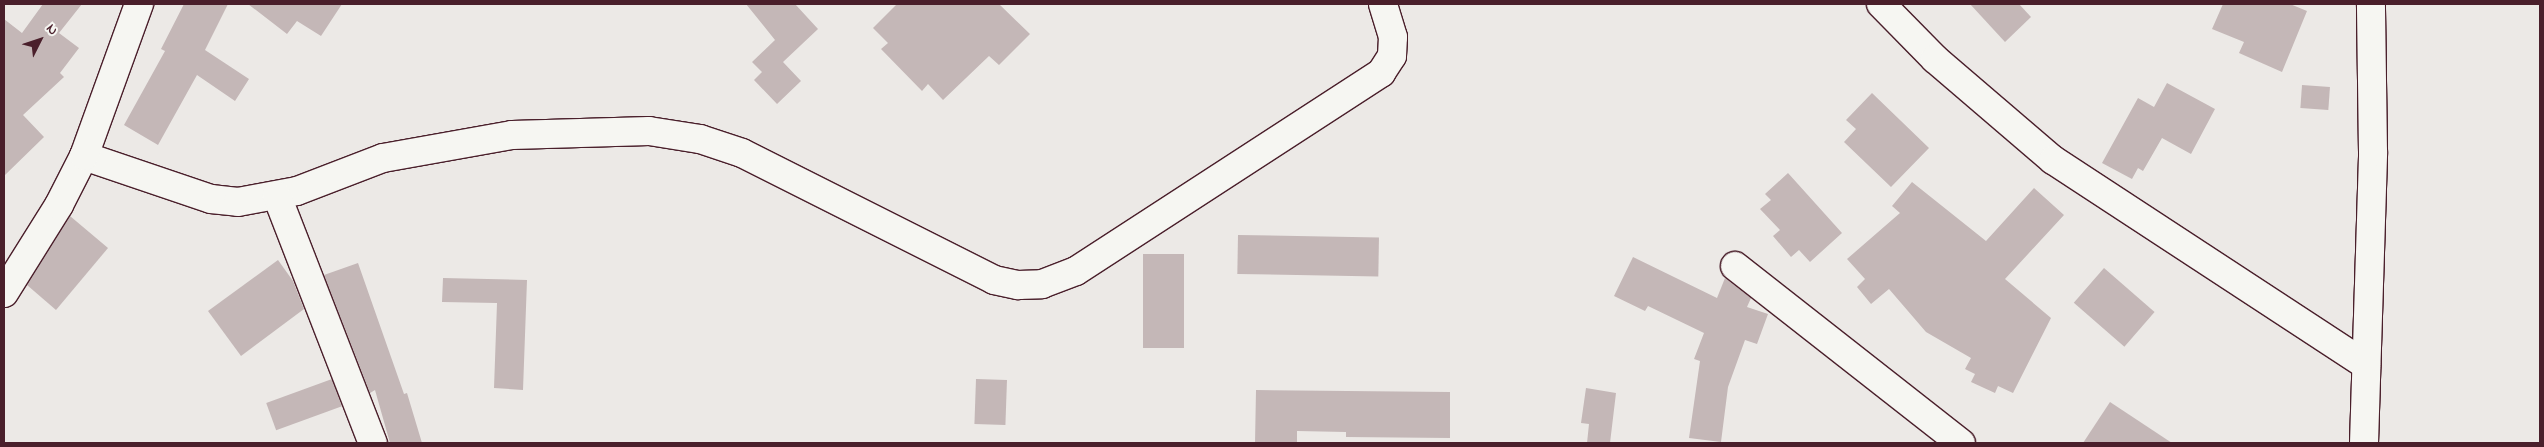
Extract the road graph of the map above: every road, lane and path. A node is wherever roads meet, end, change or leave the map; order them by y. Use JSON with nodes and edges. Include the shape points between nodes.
{"nodes":[{"id":1,"x":139,"y":4,"type":"edge"},
{"id":2,"x":1383,"y":4,"type":"edge"},
{"id":3,"x":1881,"y":4,"type":"edge"},
{"id":4,"x":2371,"y":4,"type":"edge"},
{"id":5,"x":84,"y":156,"type":"junction"},
{"id":6,"x":277,"y":196,"type":"junction"},
{"id":7,"x":1735,"y":266,"type":"dead end"},
{"id":8,"x":6,"y":283,"type":"edge"},
{"id":9,"x":2366,"y":366,"type":"junction"},
{"id":10,"x":373,"y":443,"type":"edge"},
{"id":11,"x":1961,"y":443,"type":"edge"},
{"id":12,"x":2364,"y":443,"type":"edge"}],
"edges":[{"from":1,"to":5,"type":"street"},
{"from":2,"to":6,"type":"street","via":[[1393,37],[1392,56],[1381,73],[1076,270],[1042,284],[1018,285],[994,280],[742,154],[700,140],[648,131],[512,134],[383,158]]},
{"from":3,"to":9,"type":"street","via":[[1934,58],[2053,160]]},
{"from":4,"to":9,"type":"street","via":[[2374,143]]},
{"from":5,"to":6,"type":"street","via":[[211,199],[238,202]]},
{"from":5,"to":8,"type":"street"},
{"from":6,"to":10,"type":"street"},
{"from":7,"to":11,"type":"street"},
{"from":9,"to":12,"type":"street"}]}
